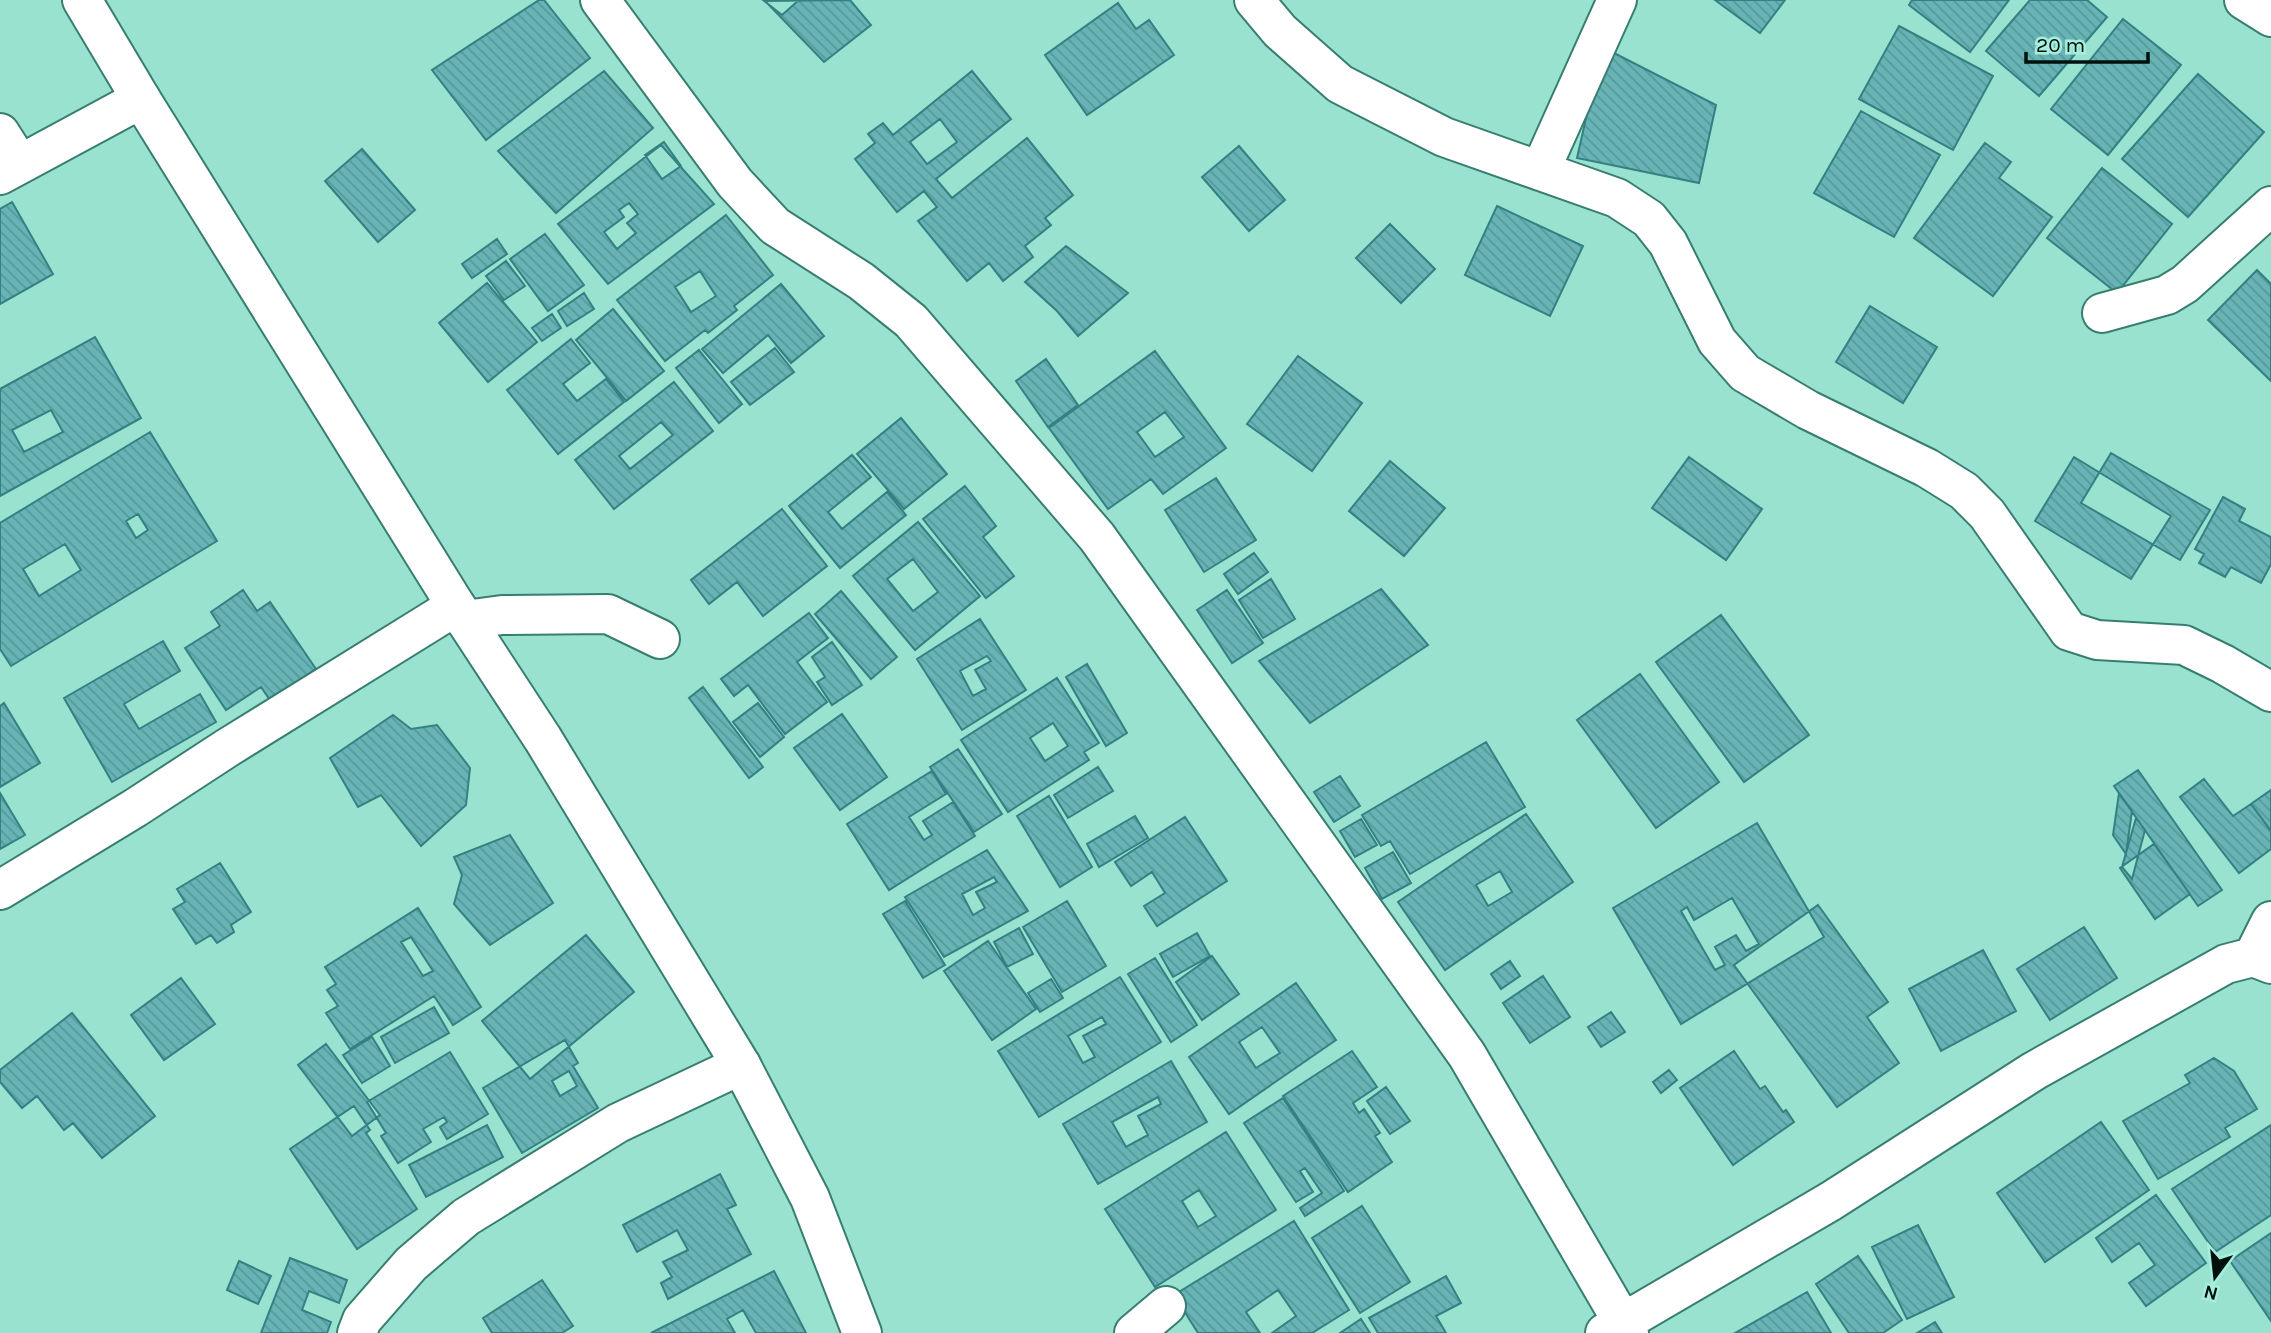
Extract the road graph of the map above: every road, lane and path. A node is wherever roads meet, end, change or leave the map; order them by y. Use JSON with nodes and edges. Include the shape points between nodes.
{"nodes":[{"id":1,"x":82,"y":0,"type":"edge"},
{"id":2,"x":600,"y":0,"type":"edge"},
{"id":3,"x":1254,"y":0,"type":"edge"},
{"id":4,"x":1617,"y":0,"type":"edge"},
{"id":5,"x":2244,"y":0,"type":"edge"},
{"id":6,"x":2271,"y":17,"type":"edge"},
{"id":7,"x":141,"y":99,"type":"junction"},
{"id":8,"x":6,"y":157,"type":"edge"},
{"id":9,"x":1540,"y":171,"type":"junction"},
{"id":10,"x":2271,"y":206,"type":"edge"},
{"id":11,"x":2102,"y":313,"type":"dead end"},
{"id":12,"x":460,"y":613,"type":"junction"},
{"id":13,"x":660,"y":639,"type":"dead end"},
{"id":14,"x":2271,"y":692,"type":"edge"},
{"id":15,"x":0,"y":890,"type":"edge"},
{"id":16,"x":2271,"y":922,"type":"edge"},
{"id":17,"x":2262,"y":960,"type":"edge"},
{"id":18,"x":741,"y":1065,"type":"junction"},
{"id":19,"x":1166,"y":1306,"type":"dead end"},
{"id":20,"x":1619,"y":1330,"type":"edge"},
{"id":21,"x":357,"y":1333,"type":"edge"},
{"id":22,"x":862,"y":1333,"type":"edge"},
{"id":23,"x":1134,"y":1333,"type":"edge"}],
"edges":[{"from":1,"to":7,"type":"street"},
{"from":2,"to":20,"type":"street","via":[[735,183],[775,226],[860,281],[911,321],[1097,537],[1467,1055]]},
{"from":3,"to":9,"type":"street","via":[[1280,31],[1340,84],[1444,137]]},
{"from":4,"to":9,"type":"street"},
{"from":5,"to":6,"type":"street"},
{"from":7,"to":8,"type":"street"},
{"from":7,"to":12,"type":"street"},
{"from":9,"to":14,"type":"street","via":[[1617,198],[1649,219],[1668,243],[1717,341],[1745,373],[1964,491],[1987,514],[2069,631],[2097,640],[2184,645]]},
{"from":10,"to":11,"type":"street","via":[[2185,284],[2167,295]]},
{"from":12,"to":13,"type":"street","via":[[608,614]]},
{"from":12,"to":15,"type":"street","via":[[227,748]]},
{"from":12,"to":18,"type":"street","via":[[543,739]]},
{"from":16,"to":17,"type":"street"},
{"from":17,"to":20,"type":"street","via":[[2226,964],[2034,1071]]},
{"from":18,"to":21,"type":"street","via":[[618,1122],[466,1217],[411,1264],[362,1320]]},
{"from":18,"to":22,"type":"street","via":[[810,1198]]},
{"from":19,"to":23,"type":"street"}]}
